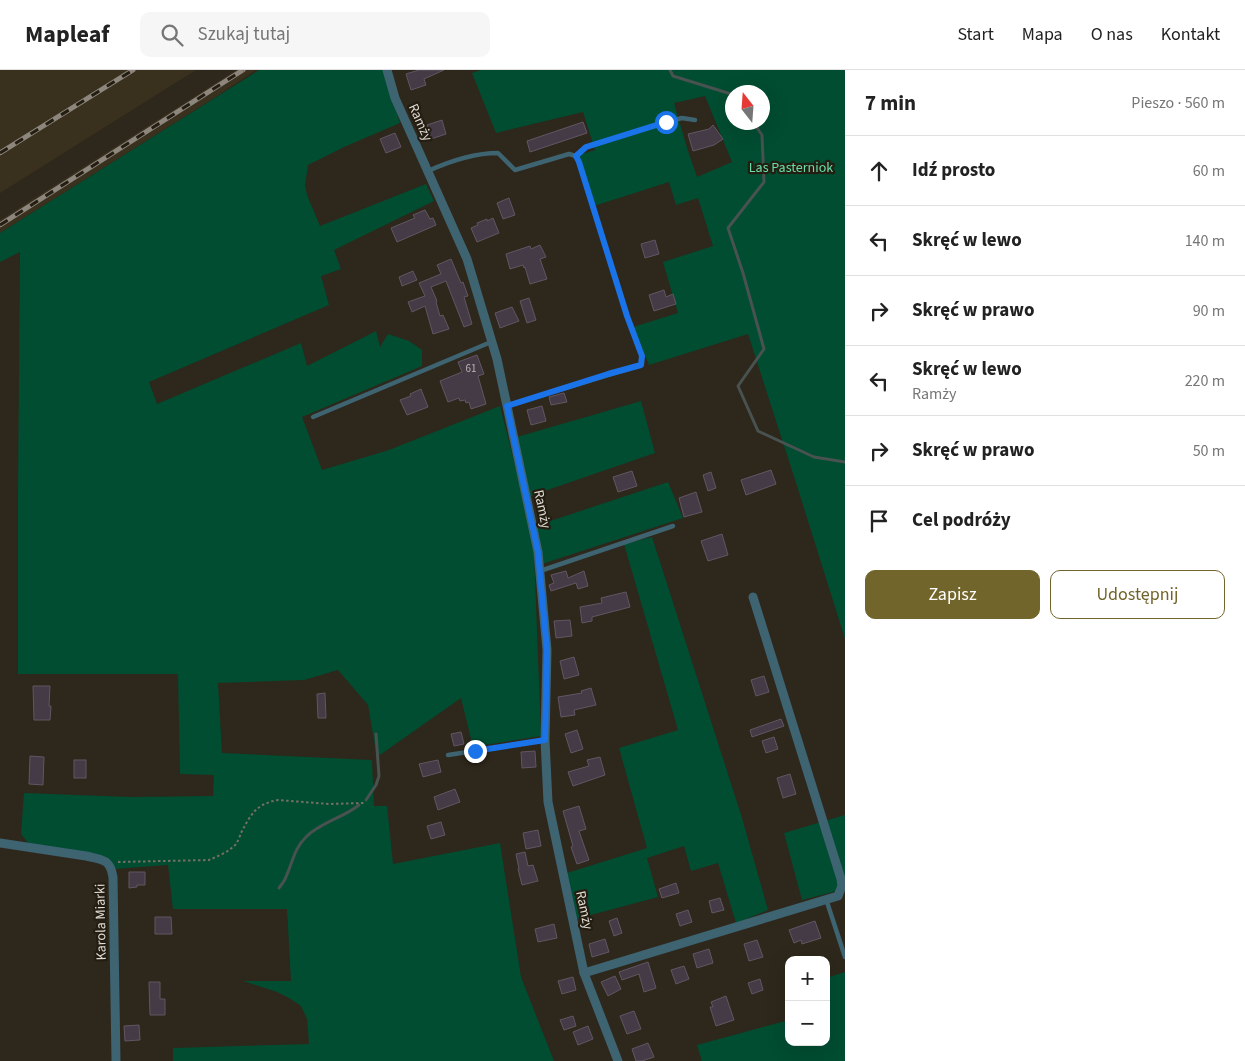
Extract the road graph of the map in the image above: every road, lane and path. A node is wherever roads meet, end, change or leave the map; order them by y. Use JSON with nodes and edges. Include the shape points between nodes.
{"nodes":[{"id":1,"x":387,"y":70,"type":"edge"},
{"id":2,"x":695,"y":120,"type":"dead end"},
{"id":3,"x":576,"y":156,"type":"junction"},
{"id":4,"x":428,"y":171,"type":"junction"},
{"id":5,"x":492,"y":342,"type":"junction"},
{"id":6,"x":507,"y":406,"type":"junction"},
{"id":7,"x":313,"y":417,"type":"dead end"},
{"id":8,"x":673,"y":526,"type":"dead end"},
{"id":9,"x":540,"y":571,"type":"junction"},
{"id":10,"x":753,"y":598,"type":"dead end"},
{"id":11,"x":545,"y":740,"type":"junction"},
{"id":12,"x":448,"y":755,"type":"dead end"},
{"id":13,"x":364,"y":803,"type":"dead end"},
{"id":14,"x":0,"y":843,"type":"edge"},
{"id":15,"x":108,"y":862,"type":"junction"},
{"id":16,"x":826,"y":899,"type":"junction"},
{"id":17,"x":845,"y":957,"type":"edge"},
{"id":18,"x":584,"y":973,"type":"junction"},
{"id":19,"x":116,"y":1061,"type":"edge"},
{"id":20,"x":618,"y":1061,"type":"edge"}],
"edges":[{"from":1,"to":4,"type":"street","name":"Ramży","via":[[395,98]]},
{"from":2,"to":3,"type":"lane","via":[[682,118],[666,122],[586,147]]},
{"from":3,"to":4,"type":"lane","via":[[569,154],[515,170],[498,153],[488,153]]},
{"from":3,"to":6,"type":"lane","via":[[642,356],[641,365]]},
{"from":4,"to":5,"type":"street","name":"Ramży","via":[[467,259]]},
{"from":5,"to":6,"type":"street","name":"Ramży"},
{"from":5,"to":7,"type":"lane"},
{"from":6,"to":9,"type":"street","name":"Ramży"},
{"from":8,"to":9,"type":"lane"},
{"from":9,"to":11,"type":"street","name":"Ramży","via":[[547,650]]},
{"from":10,"to":16,"type":"street","via":[[841,879],[838,896]]},
{"from":11,"to":12,"type":"lane"},
{"from":11,"to":18,"type":"street","name":"Ramży","via":[[548,802]]},
{"from":13,"to":15,"type":"path","via":[[269,802],[251,814],[235,844],[208,860]]},
{"from":14,"to":15,"type":"street"},
{"from":15,"to":19,"type":"street","name":"Karola Miarki","via":[[113,877]]},
{"from":16,"to":17,"type":"lane"},
{"from":16,"to":18,"type":"street"},
{"from":18,"to":20,"type":"street","name":"Ramży"}]}
